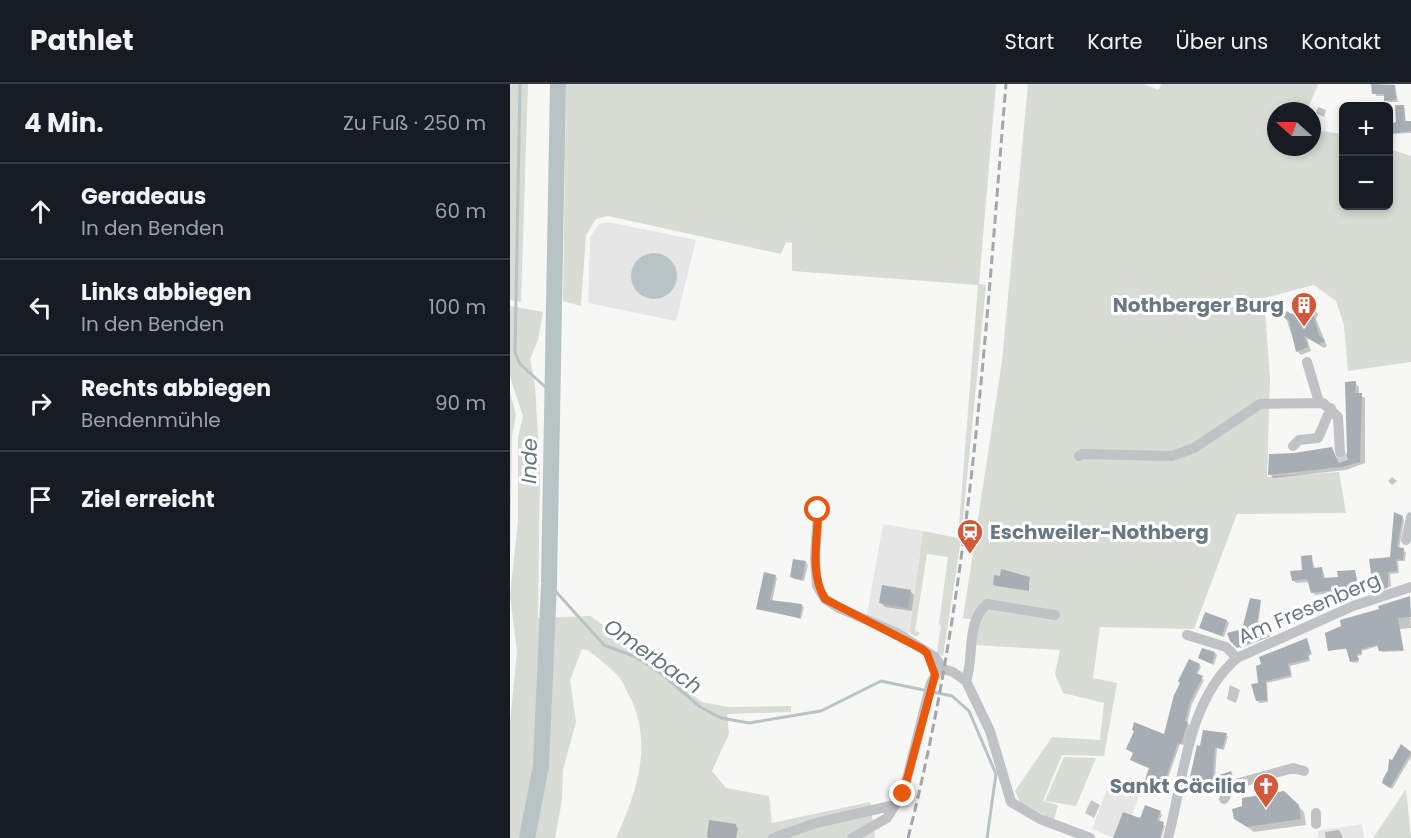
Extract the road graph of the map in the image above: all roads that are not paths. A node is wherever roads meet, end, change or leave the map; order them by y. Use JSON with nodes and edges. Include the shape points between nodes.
{"nodes":[{"id":1,"x":1307,"y":362,"type":"dead end"},
{"id":2,"x":1319,"y":402,"type":"junction"},
{"id":3,"x":1331,"y":408,"type":"junction"},
{"id":4,"x":1293,"y":446,"type":"dead end"},
{"id":5,"x":1340,"y":452,"type":"tunnel mouth"},
{"id":6,"x":1079,"y":456,"type":"dead end"},
{"id":7,"x":818,"y":510,"type":"dead end"},
{"id":8,"x":1411,"y":517,"type":"edge"},
{"id":9,"x":1406,"y":540,"type":"dead end"},
{"id":10,"x":1411,"y":587,"type":"edge"},
{"id":11,"x":1055,"y":615,"type":"dead end"},
{"id":12,"x":1187,"y":635,"type":"dead end"},
{"id":13,"x":1237,"y":657,"type":"junction"},
{"id":14,"x":936,"y":676,"type":"junction"},
{"id":15,"x":966,"y":681,"type":"junction"},
{"id":16,"x":1304,"y":771,"type":"dead end"},
{"id":17,"x":1224,"y":799,"type":"dead end"},
{"id":18,"x":895,"y":805,"type":"junction"},
{"id":19,"x":773,"y":838,"type":"edge"},
{"id":20,"x":852,"y":838,"type":"edge"},
{"id":21,"x":1090,"y":838,"type":"edge"},
{"id":22,"x":1168,"y":838,"type":"edge"}],
"edges":[{"from":1,"to":2,"type":"street"},
{"from":2,"to":3,"type":"street"},
{"from":2,"to":6,"type":"street","via":[[1260,404],[1194,448],[1172,456]]},
{"from":3,"to":4,"type":"street","via":[[1318,438],[1299,440]]},
{"from":3,"to":5,"type":"street","via":[[1338,417]]},
{"from":7,"to":14,"type":"street","via":[[817,586],[825,599],[897,633],[935,657]]},
{"from":8,"to":9,"type":"street"},
{"from":10,"to":13,"type":"street","name":"Am Fresenberg","via":[[1353,606]]},
{"from":11,"to":15,"type":"street","via":[[987,604],[974,627]]},
{"from":12,"to":13,"type":"street","via":[[1226,647]]},
{"from":13,"to":22,"type":"street","name":"Am Fresenberg","via":[[1216,679],[1200,713]]},
{"from":14,"to":15,"type":"street","via":[[953,672]]},
{"from":14,"to":18,"type":"street","via":[[903,794]]},
{"from":15,"to":21,"type":"street","via":[[990,731],[1011,802],[1040,819]]},
{"from":16,"to":17,"type":"street","via":[[1293,768],[1232,785]]},
{"from":18,"to":19,"type":"street"},
{"from":18,"to":20,"type":"street","via":[[887,818]]}]}
